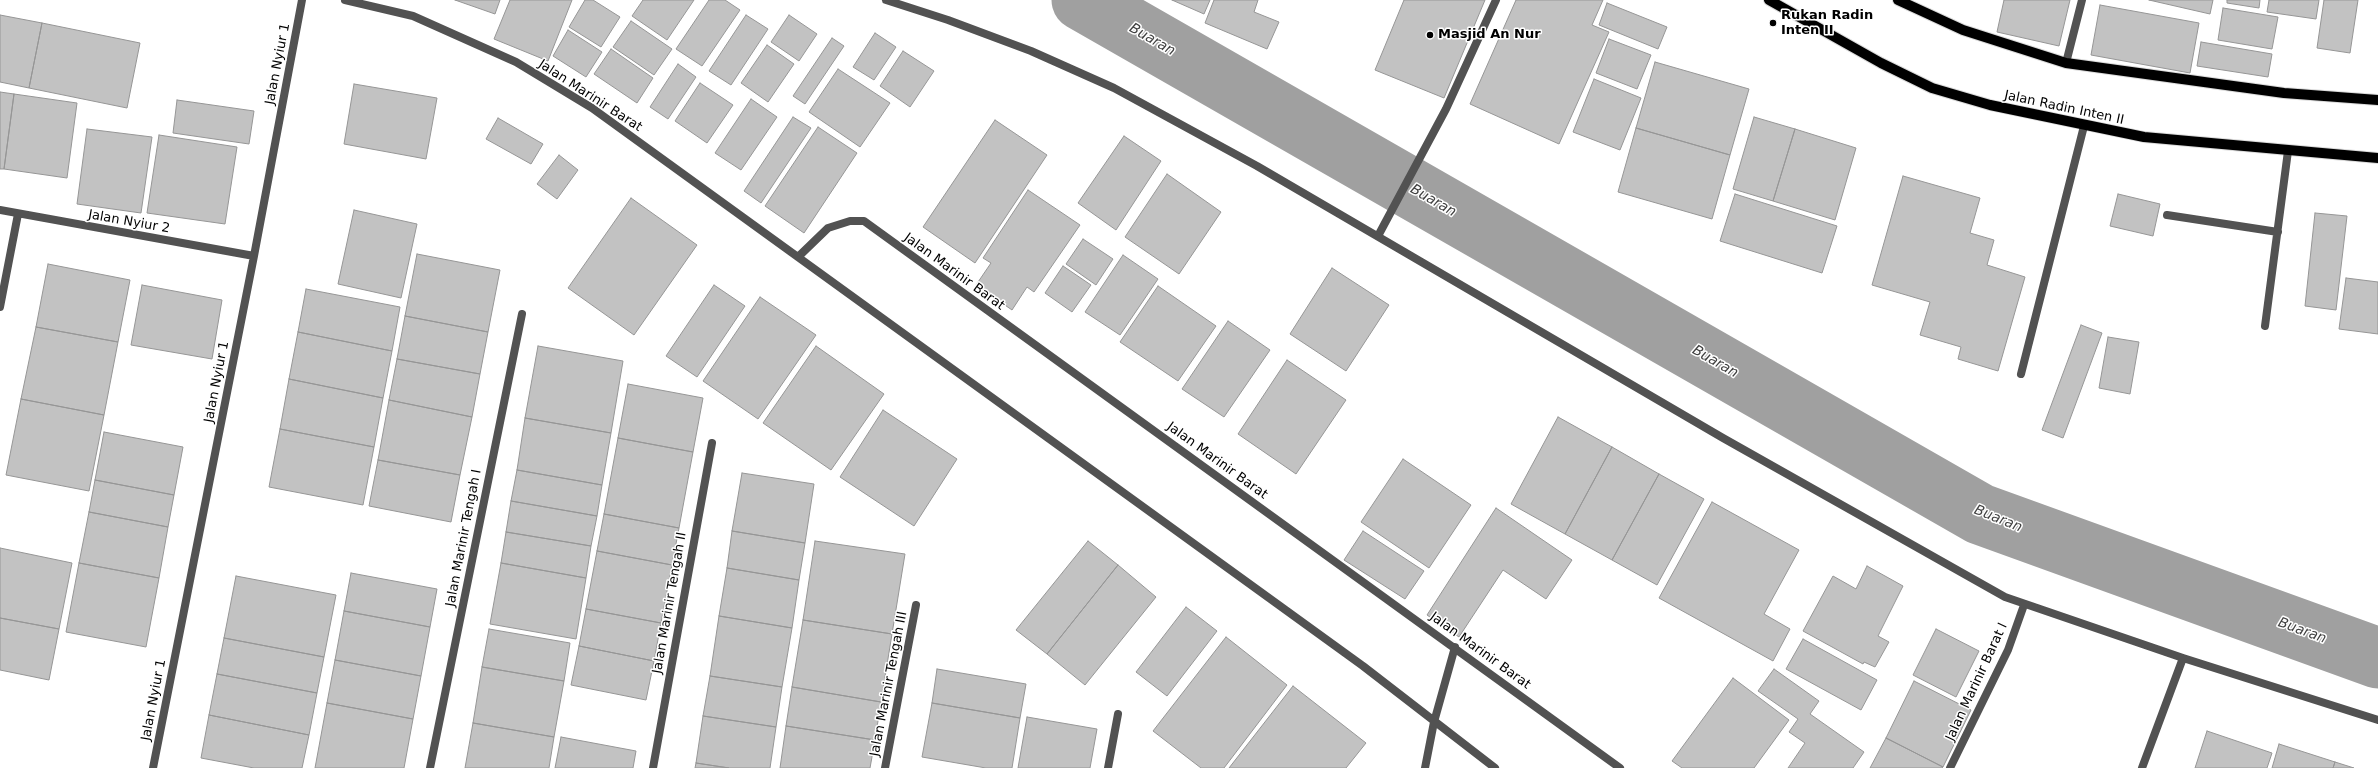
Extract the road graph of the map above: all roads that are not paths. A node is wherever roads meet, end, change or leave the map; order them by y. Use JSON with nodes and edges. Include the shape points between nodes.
{"nodes":[{"id":1,"x":302,"y":0,"type":"edge"},
{"id":2,"x":345,"y":0,"type":"edge"},
{"id":3,"x":886,"y":0,"type":"edge"},
{"id":4,"x":1496,"y":0,"type":"edge"},
{"id":5,"x":1769,"y":0,"type":"edge"},
{"id":6,"x":1898,"y":0,"type":"edge"},
{"id":7,"x":2082,"y":0,"type":"edge"},
{"id":8,"x":364,"y":2,"type":"edge"},
{"id":9,"x":2066,"y":63,"type":"junction"},
{"id":10,"x":2378,"y":100,"type":"edge"},
{"id":11,"x":2084,"y":126,"type":"junction"},
{"id":12,"x":2288,"y":151,"type":"junction"},
{"id":13,"x":2378,"y":158,"type":"edge"},
{"id":14,"x":0,"y":210,"type":"edge"},
{"id":15,"x":18,"y":214,"type":"junction"},
{"id":16,"x":2167,"y":215,"type":"dead end"},
{"id":17,"x":2278,"y":232,"type":"junction"},
{"id":18,"x":1378,"y":236,"type":"junction"},
{"id":19,"x":254,"y":256,"type":"junction"},
{"id":20,"x":798,"y":257,"type":"junction"},
{"id":21,"x":0,"y":307,"type":"edge"},
{"id":22,"x":522,"y":314,"type":"dead end"},
{"id":23,"x":2265,"y":326,"type":"dead end"},
{"id":24,"x":2021,"y":374,"type":"dead end"},
{"id":25,"x":712,"y":443,"type":"dead end"},
{"id":26,"x":916,"y":605,"type":"dead end"},
{"id":27,"x":2024,"y":606,"type":"junction"},
{"id":28,"x":1455,"y":647,"type":"junction"},
{"id":29,"x":2183,"y":658,"type":"junction"},
{"id":30,"x":1118,"y":714,"type":"dead end"},
{"id":31,"x":2378,"y":720,"type":"edge"},
{"id":32,"x":1434,"y":722,"type":"junction"},
{"id":33,"x":153,"y":768,"type":"edge"},
{"id":34,"x":430,"y":768,"type":"edge"},
{"id":35,"x":653,"y":768,"type":"edge"},
{"id":36,"x":885,"y":768,"type":"edge"},
{"id":37,"x":1108,"y":768,"type":"edge"},
{"id":38,"x":1425,"y":768,"type":"edge"},
{"id":39,"x":1494,"y":768,"type":"edge"},
{"id":40,"x":1620,"y":768,"type":"edge"},
{"id":41,"x":1950,"y":768,"type":"edge"},
{"id":42,"x":2142,"y":768,"type":"edge"}],
"edges":[{"from":1,"to":19,"type":"street","name":"Jalan Nyiur 1"},
{"from":2,"to":8,"type":"street","name":"Jalan Marinir Barat"},
{"from":3,"to":18,"type":"street","via":[[1024,49],[1114,88],[1258,166]]},
{"from":4,"to":18,"type":"street","via":[[1446,109]]},
{"from":5,"to":11,"type":"main road","name":"Jalan Radin Inten II","via":[[1932,88],[1990,105]]},
{"from":6,"to":9,"type":"main road","via":[[1963,30]]},
{"from":7,"to":9,"type":"street"},
{"from":8,"to":20,"type":"street","name":"Jalan Marinir Barat","via":[[413,16],[516,62],[592,108]]},
{"from":9,"to":10,"type":"main road","via":[[2284,93]]},
{"from":11,"to":12,"type":"main road","name":"Jalan Radin Inten II","via":[[2144,138]]},
{"from":11,"to":24,"type":"street"},
{"from":12,"to":13,"type":"main road","name":"Jalan Radin Inten II"},
{"from":12,"to":17,"type":"street"},
{"from":14,"to":15,"type":"street","name":"Jalan Nyiur 2"},
{"from":15,"to":19,"type":"street","name":"Jalan Nyiur 2"},
{"from":15,"to":21,"type":"street"},
{"from":16,"to":17,"type":"street"},
{"from":17,"to":23,"type":"street"},
{"from":18,"to":27,"type":"street","via":[[1730,442],[2005,598]]},
{"from":19,"to":33,"type":"street","name":"Jalan Nyiur 1"},
{"from":20,"to":28,"type":"street","name":"Jalan Marinir Barat","via":[[828,228],[850,221],[864,221]]},
{"from":20,"to":32,"type":"street","name":"Jalan Marinir Barat","via":[[1357,662]]},
{"from":22,"to":34,"type":"street","name":"Jalan Marinir Tengah I"},
{"from":25,"to":35,"type":"street","name":"Jalan Marinir Tengah II"},
{"from":26,"to":36,"type":"street","name":"Jalan Marinir Tengah III"},
{"from":27,"to":29,"type":"street"},
{"from":27,"to":41,"type":"street","name":"Jalan Marinir Barat I","via":[[2008,650]]},
{"from":28,"to":32,"type":"street"},
{"from":28,"to":40,"type":"street","name":"Jalan Marinir Barat"},
{"from":29,"to":31,"type":"street"},
{"from":29,"to":42,"type":"street"},
{"from":30,"to":37,"type":"street"},
{"from":32,"to":38,"type":"street"},
{"from":32,"to":39,"type":"street","name":"Jalan Marinir Barat"}]}
